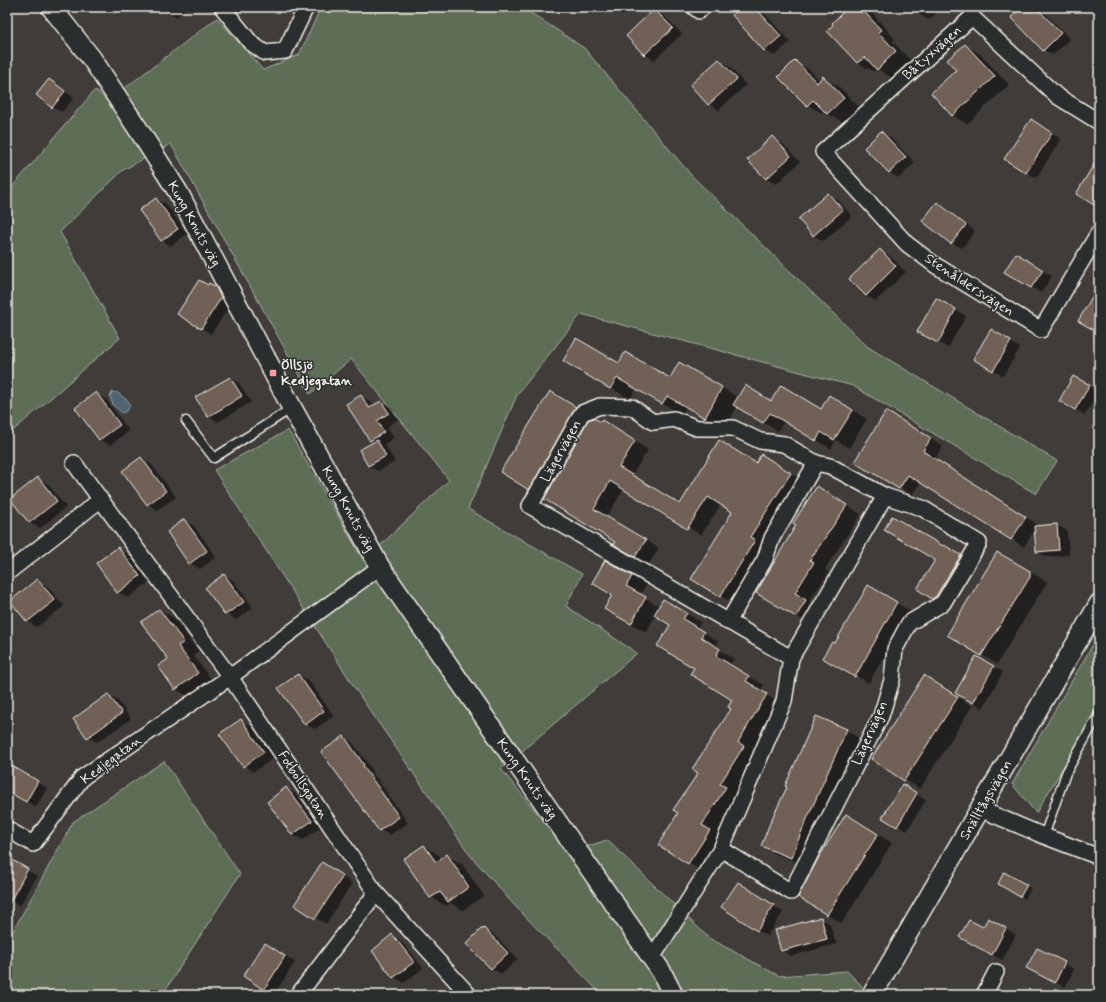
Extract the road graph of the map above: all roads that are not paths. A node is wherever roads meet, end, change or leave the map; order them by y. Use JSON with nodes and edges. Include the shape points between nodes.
{"nodes":[{"id":1,"x":51,"y":7,"type":"edge"},
{"id":2,"x":222,"y":7,"type":"edge"},
{"id":3,"x":306,"y":7,"type":"edge"},
{"id":4,"x":694,"y":7,"type":"edge"},
{"id":5,"x":703,"y":7,"type":"edge"},
{"id":6,"x":1099,"y":122,"type":"edge"},
{"id":7,"x":823,"y":152,"type":"joint"},
{"id":8,"x":1099,"y":232,"type":"edge"},
{"id":9,"x":292,"y":408,"type":"junction"},
{"id":10,"x":186,"y":421,"type":"dead end"},
{"id":11,"x":74,"y":463,"type":"dead end"},
{"id":12,"x":816,"y":463,"type":"junction"},
{"id":13,"x":885,"y":496,"type":"junction"},
{"id":14,"x":100,"y":500,"type":"junction"},
{"id":15,"x":380,"y":567,"type":"junction"},
{"id":16,"x":7,"y":573,"type":"edge"},
{"id":17,"x":1099,"y":604,"type":"edge"},
{"id":18,"x":728,"y":622,"type":"junction"},
{"id":19,"x":791,"y":658,"type":"junction"},
{"id":20,"x":230,"y":677,"type":"junction"},
{"id":21,"x":1099,"y":715,"type":"edge"},
{"id":22,"x":980,"y":809,"type":"junction"},
{"id":23,"x":7,"y":829,"type":"edge"},
{"id":24,"x":1044,"y":836,"type":"junction"},
{"id":25,"x":721,"y":849,"type":"junction"},
{"id":26,"x":1099,"y":857,"type":"edge"},
{"id":27,"x":376,"y":894,"type":"junction"},
{"id":28,"x":652,"y":958,"type":"junction"},
{"id":29,"x":996,"y":972,"type":"dead end"},
{"id":30,"x":298,"y":995,"type":"edge"},
{"id":31,"x":469,"y":995,"type":"edge"},
{"id":32,"x":673,"y":995,"type":"edge"},
{"id":33,"x":872,"y":995,"type":"edge"},
{"id":34,"x":984,"y":995,"type":"edge"}],
"edges":[{"from":1,"to":9,"type":"street","name":"Kung Knuts väg","via":[[92,59],[178,192]]},
{"from":2,"to":3,"type":"street","via":[[250,43],[266,53],[284,52]]},
{"from":4,"to":5,"type":"street","via":[[699,11]]},
{"from":6,"to":7,"type":"street","name":"Båtyxvägen","via":[[1057,96],[972,17]]},
{"from":7,"to":8,"type":"street","name":"Stenåldersvägen","via":[[907,244],[935,265],[1041,330]]},
{"from":9,"to":10,"type":"lane","via":[[214,458]]},
{"from":9,"to":15,"type":"street","name":"Kung Knuts väg"},
{"from":11,"to":14,"type":"street"},
{"from":12,"to":13,"type":"street","name":"Lägervägen","via":[[830,466]]},
{"from":12,"to":18,"type":"street","via":[[772,538],[765,559]]},
{"from":12,"to":18,"type":"street","name":"Lägervägen","via":[[784,444],[760,441],[733,428],[697,428],[674,419],[653,422],[632,407],[600,406],[582,413],[530,506]]},
{"from":13,"to":19,"type":"street"},
{"from":13,"to":25,"type":"street","name":"Lägervägen","via":[[922,508],[979,543],[943,603],[909,624],[895,649],[892,680],[881,716],[791,892]]},
{"from":14,"to":16,"type":"street"},
{"from":14,"to":20,"type":"street"},
{"from":15,"to":20,"type":"street","name":"Kedjegatan"},
{"from":15,"to":28,"type":"street","name":"Kung Knuts väg"},
{"from":17,"to":22,"type":"street","name":"Snälltågsvägen"},
{"from":18,"to":19,"type":"street","name":"Lägervägen"},
{"from":19,"to":25,"type":"street","via":[[784,701]]},
{"from":20,"to":23,"type":"street","name":"Kedjegatan","via":[[83,777],[33,844]]},
{"from":20,"to":27,"type":"street","name":"Fotbollsgatan"},
{"from":21,"to":24,"type":"lane","via":[[1066,773]]},
{"from":22,"to":24,"type":"street"},
{"from":22,"to":33,"type":"street","name":"Snälltågsvägen"},
{"from":24,"to":26,"type":"street"},
{"from":25,"to":28,"type":"street"},
{"from":27,"to":30,"type":"street"},
{"from":27,"to":31,"type":"street","name":"Fotbollsgatan"},
{"from":28,"to":32,"type":"street","name":"Kung Knuts väg"},
{"from":29,"to":34,"type":"street"}]}
